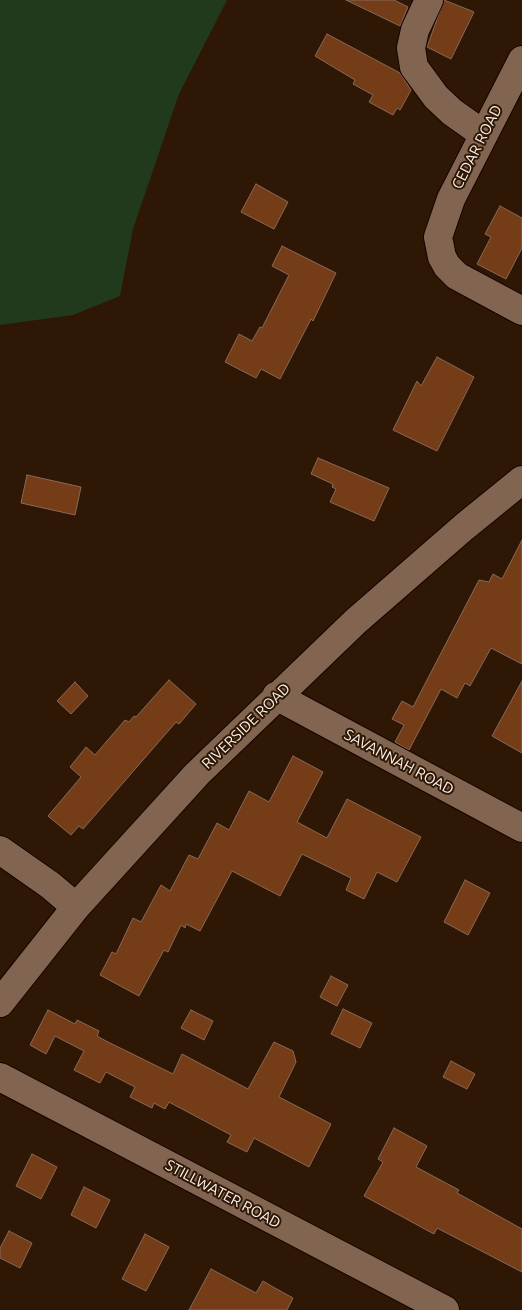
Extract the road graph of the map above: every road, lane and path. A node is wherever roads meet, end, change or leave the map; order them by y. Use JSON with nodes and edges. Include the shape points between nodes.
{"nodes":[{"id":1,"x":429,"y":0,"type":"edge"},
{"id":2,"x":522,"y":60,"type":"edge"},
{"id":3,"x":483,"y":134,"type":"junction"},
{"id":4,"x":522,"y":311,"type":"edge"},
{"id":5,"x":522,"y":480,"type":"edge"},
{"id":6,"x":276,"y":696,"type":"junction"},
{"id":7,"x":522,"y":828,"type":"edge"},
{"id":8,"x":0,"y":850,"type":"edge"},
{"id":9,"x":76,"y":907,"type":"junction"},
{"id":10,"x":0,"y":1003,"type":"edge"},
{"id":11,"x":0,"y":1077,"type":"edge"},
{"id":12,"x":445,"y":1310,"type":"edge"}],
"edges":[{"from":1,"to":3,"type":"street","via":[[415,30],[411,48],[414,67],[436,98]]},
{"from":2,"to":3,"type":"street","name":"CEDAR ROAD"},
{"from":3,"to":4,"type":"street","name":"CEDAR ROAD","via":[[451,199],[438,237],[442,257],[457,276]]},
{"from":5,"to":6,"type":"street","name":"RIVERSIDE ROAD","via":[[356,621]]},
{"from":6,"to":7,"type":"street","name":"SAVANNAH ROAD"},
{"from":6,"to":9,"type":"street","name":"RIVERSIDE ROAD","via":[[197,774]]},
{"from":8,"to":9,"type":"street"},
{"from":9,"to":10,"type":"street","name":"RIVERSIDE ROAD"},
{"from":11,"to":12,"type":"street","name":"STILLWATER ROAD"}]}
